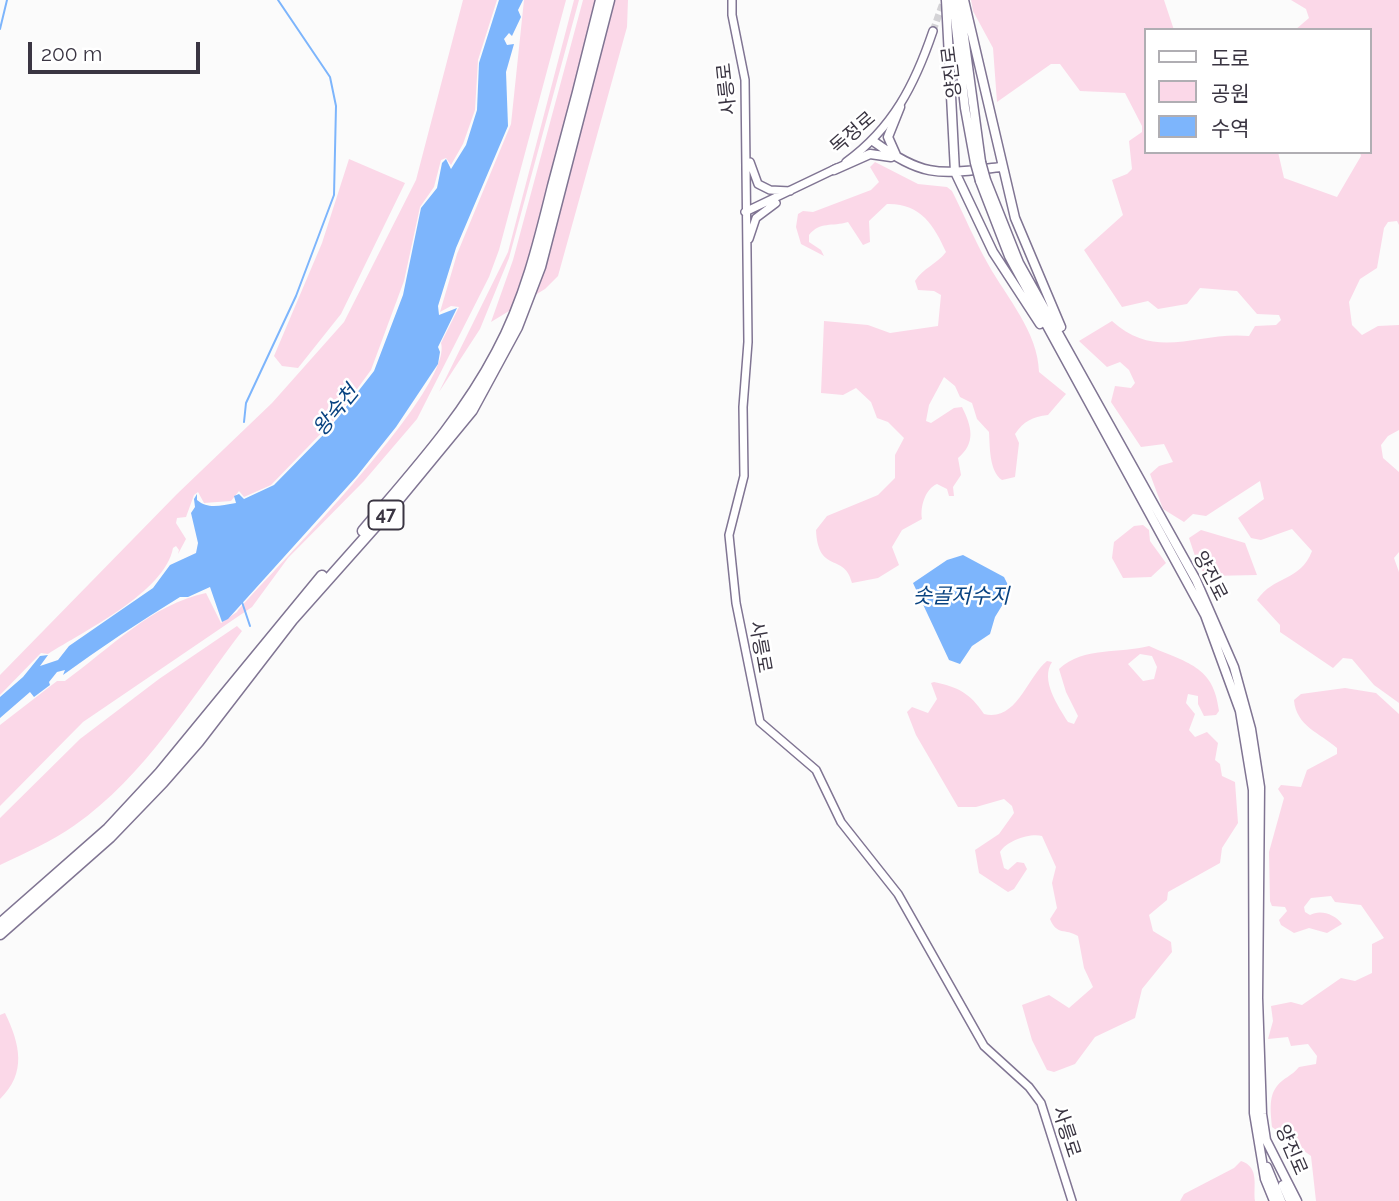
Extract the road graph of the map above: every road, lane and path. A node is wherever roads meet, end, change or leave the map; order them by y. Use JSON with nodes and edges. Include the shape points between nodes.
{"nodes":[{"id":1,"x":601,"y":0,"type":"edge"},
{"id":2,"x":609,"y":0,"type":"edge"},
{"id":3,"x":732,"y":0,"type":"edge"},
{"id":4,"x":947,"y":0,"type":"edge"},
{"id":5,"x":953,"y":0,"type":"edge"},
{"id":6,"x":962,"y":0,"type":"edge"},
{"id":7,"x":933,"y":31,"type":"tunnel mouth"},
{"id":8,"x":900,"y":107,"type":"junction"},
{"id":9,"x":746,"y":140,"type":"junction"},
{"id":10,"x":873,"y":141,"type":"junction"},
{"id":11,"x":900,"y":160,"type":"junction"},
{"id":12,"x":978,"y":163,"type":"junction"},
{"id":13,"x":1001,"y":167,"type":"junction"},
{"id":14,"x":834,"y":170,"type":"junction"},
{"id":15,"x":955,"y":172,"type":"junction"},
{"id":16,"x":983,"y":181,"type":"junction"},
{"id":17,"x":794,"y":191,"type":"junction"},
{"id":18,"x":746,"y":212,"type":"junction"},
{"id":19,"x":746,"y":258,"type":"junction"},
{"id":20,"x":1073,"y":373,"type":"junction"},
{"id":21,"x":1085,"y":381,"type":"junction"},
{"id":22,"x":0,"y":924,"type":"edge"},
{"id":23,"x":0,"y":934,"type":"edge"},
{"id":24,"x":1266,"y":1140,"type":"junction"},
{"id":25,"x":1262,"y":1155,"type":"junction"},
{"id":26,"x":1072,"y":1201,"type":"edge"},
{"id":27,"x":1274,"y":1201,"type":"edge"},
{"id":28,"x":1281,"y":1201,"type":"edge"},
{"id":29,"x":1290,"y":1201,"type":"edge"},
{"id":30,"x":1297,"y":1201,"type":"edge"}],
"edges":[{"from":1,"to":22,"type":"highway","number":"47","via":[[534,262],[497,352],[471,398],[430,453],[303,596],[160,773],[108,829]]},
{"from":2,"to":23,"type":"highway","number":"47","via":[[540,267],[517,327],[472,410],[292,620],[163,782],[110,837]]},
{"from":3,"to":9,"type":"street","name":"사릉로","via":[[745,80]]},
{"from":4,"to":15,"type":"main road"},
{"from":5,"to":12,"type":"main road","name":"양진로","via":[[965,108]]},
{"from":6,"to":12,"type":"main road","name":"양진로"},
{"from":6,"to":13,"type":"main road"},
{"from":7,"to":8,"type":"street","name":"독정로"},
{"from":8,"to":10,"type":"street","name":"독정로"},
{"from":8,"to":11,"type":"main road","via":[[888,137]]},
{"from":9,"to":17,"type":"street","via":[[752,176],[758,184],[769,190]]},
{"from":9,"to":18,"type":"street","name":"사릉로"},
{"from":10,"to":11,"type":"main road"},
{"from":10,"to":14,"type":"street","name":"독정로"},
{"from":11,"to":14,"type":"main road","via":[[870,154]]},
{"from":11,"to":15,"type":"main road","via":[[930,172]]},
{"from":12,"to":16,"type":"main road","name":"양진로","bridge":true},
{"from":13,"to":15,"type":"main road"},
{"from":13,"to":21,"type":"main road","via":[[1028,254]]},
{"from":14,"to":17,"type":"street","name":"독정로"},
{"from":15,"to":20,"type":"main road","via":[[993,252]]},
{"from":16,"to":20,"type":"main road","name":"양진로","via":[[1009,256]]},
{"from":16,"to":21,"type":"main road","name":"양진로","via":[[1019,263]]},
{"from":17,"to":18,"type":"street","name":"독정로"},
{"from":17,"to":19,"type":"street","via":[[756,218]]},
{"from":18,"to":19,"type":"street","name":"사릉로"},
{"from":19,"to":26,"type":"street","name":"사릉로","via":[[744,476],[729,535],[738,616],[760,722],[816,770],[841,822],[898,894],[984,1046],[1041,1103]]},
{"from":20,"to":25,"type":"main road","name":"양진로","via":[[1205,615],[1240,711],[1253,790],[1252,1066]]},
{"from":21,"to":24,"type":"main road","name":"양진로","via":[[1208,604],[1234,667],[1251,729],[1260,788],[1260,1092]]},
{"from":24,"to":29,"type":"main road"},
{"from":24,"to":30,"type":"main road","name":"양진로"},
{"from":25,"to":27,"type":"main road","name":"양진로"},
{"from":25,"to":28,"type":"main road"}]}
